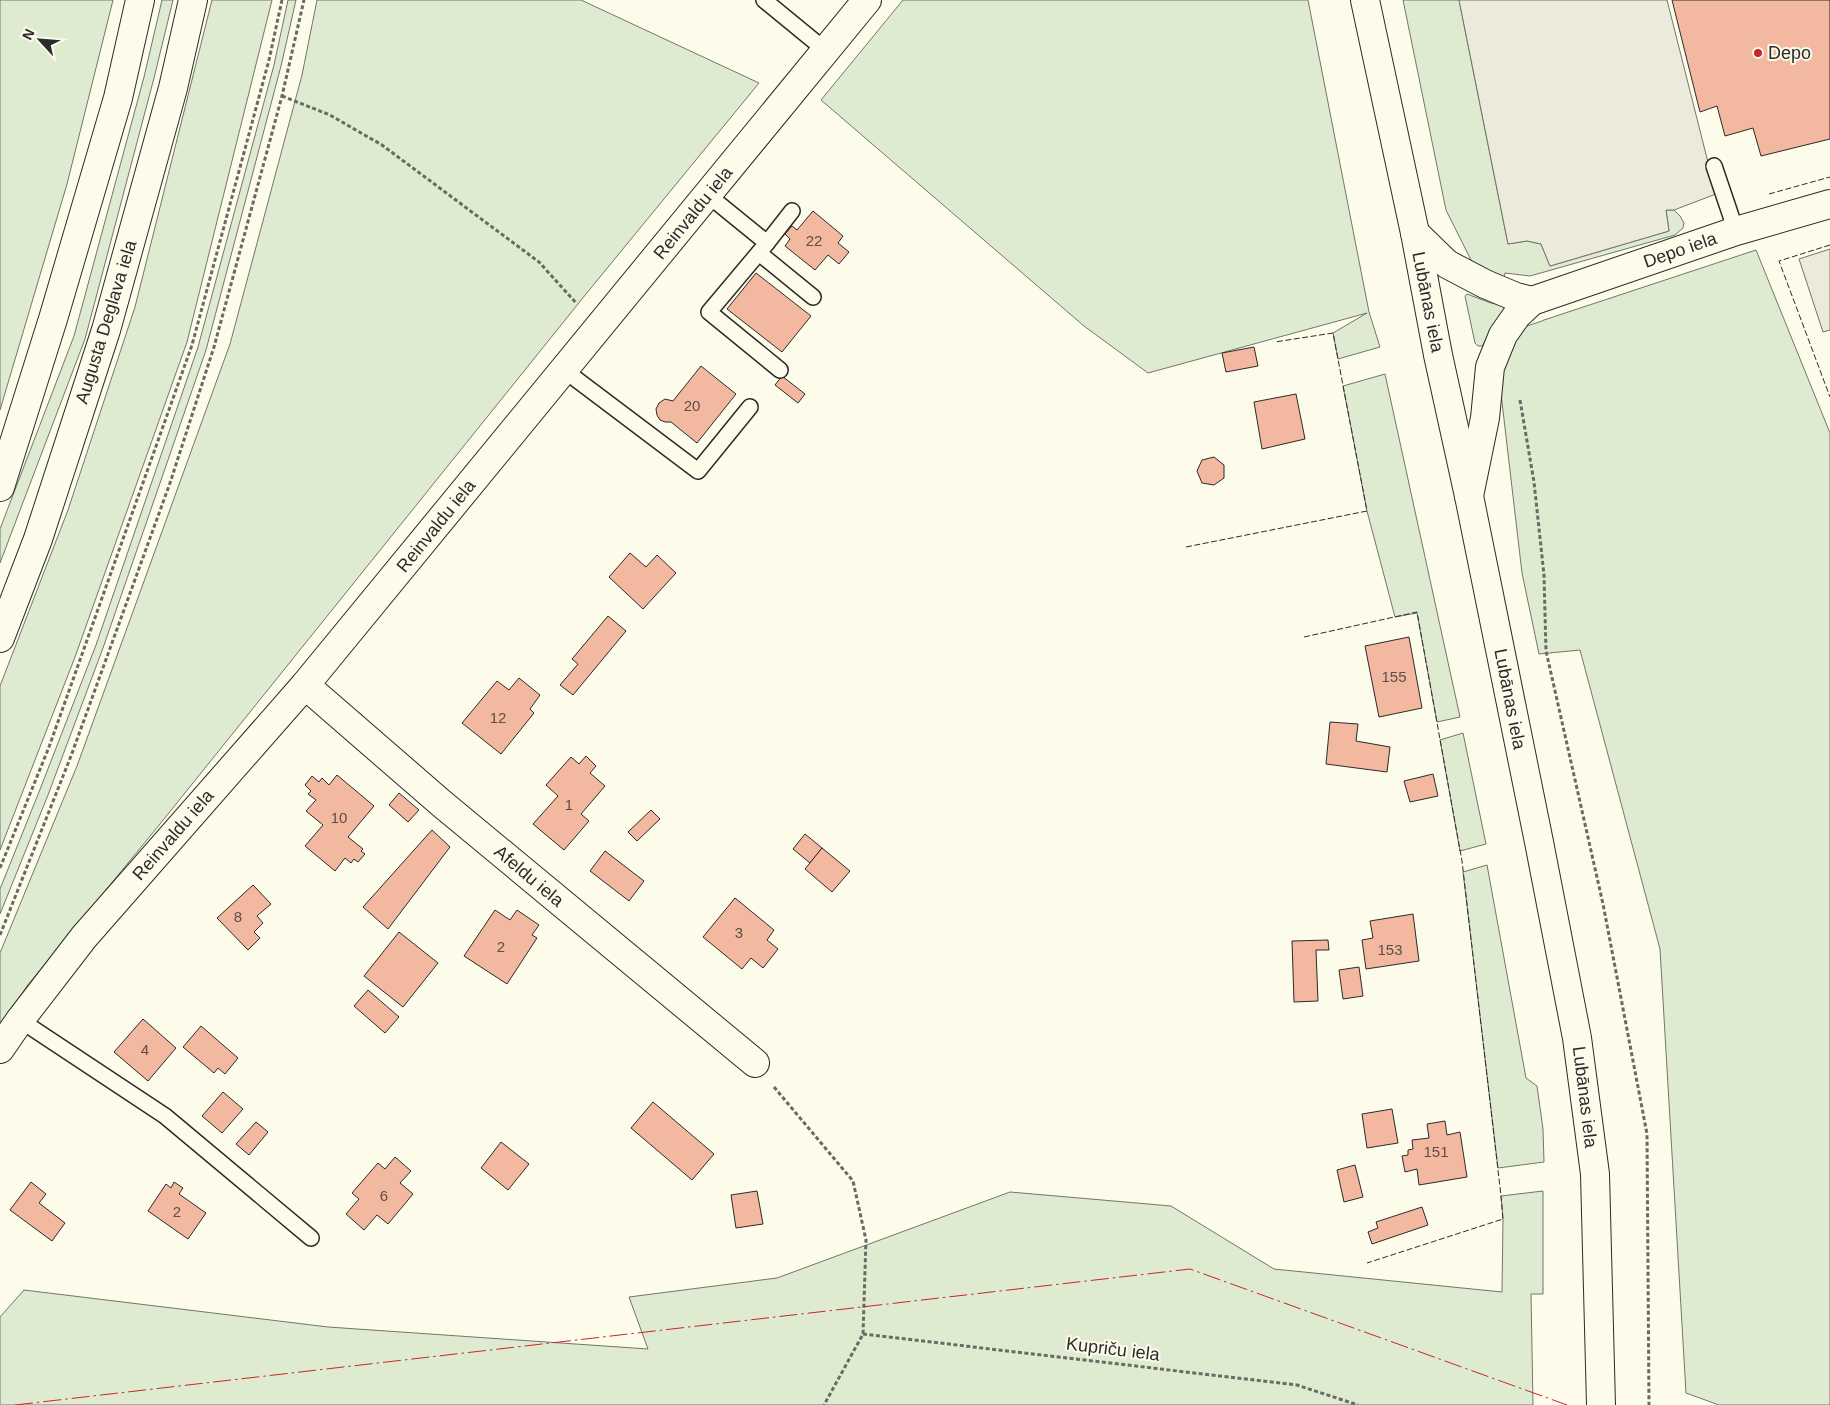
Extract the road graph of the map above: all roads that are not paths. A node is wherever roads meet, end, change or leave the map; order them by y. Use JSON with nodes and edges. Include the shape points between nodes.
{"nodes":[{"id":1,"x":140,"y":0,"type":"edge"},
{"id":2,"x":193,"y":0,"type":"edge"},
{"id":3,"x":764,"y":0,"type":"edge"},
{"id":4,"x":867,"y":0,"type":"edge"},
{"id":5,"x":1365,"y":0,"type":"edge"},
{"id":6,"x":825,"y":50,"type":"junction"},
{"id":7,"x":1714,"y":166,"type":"dead end"},
{"id":8,"x":708,"y":195,"type":"junction"},
{"id":9,"x":1830,"y":204,"type":"edge"},
{"id":10,"x":792,"y":211,"type":"dead end"},
{"id":11,"x":1736,"y":231,"type":"junction"},
{"id":12,"x":1415,"y":234,"type":"junction"},
{"id":13,"x":763,"y":248,"type":"junction"},
{"id":14,"x":813,"y":297,"type":"dead end"},
{"id":15,"x":1532,"y":301,"type":"junction"},
{"id":16,"x":564,"y":370,"type":"junction"},
{"id":17,"x":780,"y":370,"type":"dead end"},
{"id":18,"x":750,"y":407,"type":"dead end"},
{"id":19,"x":0,"y":488,"type":"edge"},
{"id":20,"x":1469,"y":496,"type":"junction"},
{"id":21,"x":0,"y":638,"type":"edge"},
{"id":22,"x":305,"y":685,"type":"junction"},
{"id":23,"x":20,"y":1020,"type":"junction"},
{"id":24,"x":0,"y":1049,"type":"edge"},
{"id":25,"x":755,"y":1063,"type":"road end"},
{"id":26,"x":311,"y":1238,"type":"dead end"},
{"id":27,"x":1601,"y":1405,"type":"edge"}],
"edges":[{"from":1,"to":19,"type":"street","via":[[118,98]]},
{"from":2,"to":21,"type":"street","name":"Augusta Deglava iela","via":[[174,88],[106,330],[38,539]]},
{"from":3,"to":6,"type":"lane"},
{"from":4,"to":6,"type":"street","name":"Reinvaldu iela"},
{"from":5,"to":12,"type":"street","name":"Lubānas iela"},
{"from":6,"to":8,"type":"street","name":"Reinvaldu iela"},
{"from":7,"to":11,"type":"lane"},
{"from":8,"to":13,"type":"lane"},
{"from":8,"to":16,"type":"street","name":"Reinvaldu iela"},
{"from":9,"to":11,"type":"street","name":"Depo iela"},
{"from":10,"to":13,"type":"lane"},
{"from":11,"to":15,"type":"street","name":"Depo iela"},
{"from":12,"to":15,"type":"street","via":[[1447,264],[1485,284]]},
{"from":12,"to":20,"type":"street","name":"Lubānas iela"},
{"from":13,"to":14,"type":"lane"},
{"from":13,"to":17,"type":"lane","via":[[709,312]]},
{"from":15,"to":20,"type":"street","name":"Depo iela","via":[[1517,315],[1504,335],[1490,367]]},
{"from":16,"to":18,"type":"lane","via":[[698,471]]},
{"from":16,"to":22,"type":"street","name":"Reinvaldu iela"},
{"from":20,"to":27,"type":"street","name":"Lubānas iela","via":[[1577,1038],[1595,1174]]},
{"from":22,"to":23,"type":"street","name":"Reinvaldu iela","via":[[84,938]]},
{"from":22,"to":25,"type":"street","name":"Afeldu iela","via":[[441,803]]},
{"from":23,"to":24,"type":"street","name":"Reinvaldu iela"},
{"from":23,"to":26,"type":"lane","via":[[165,1116]]}]}
